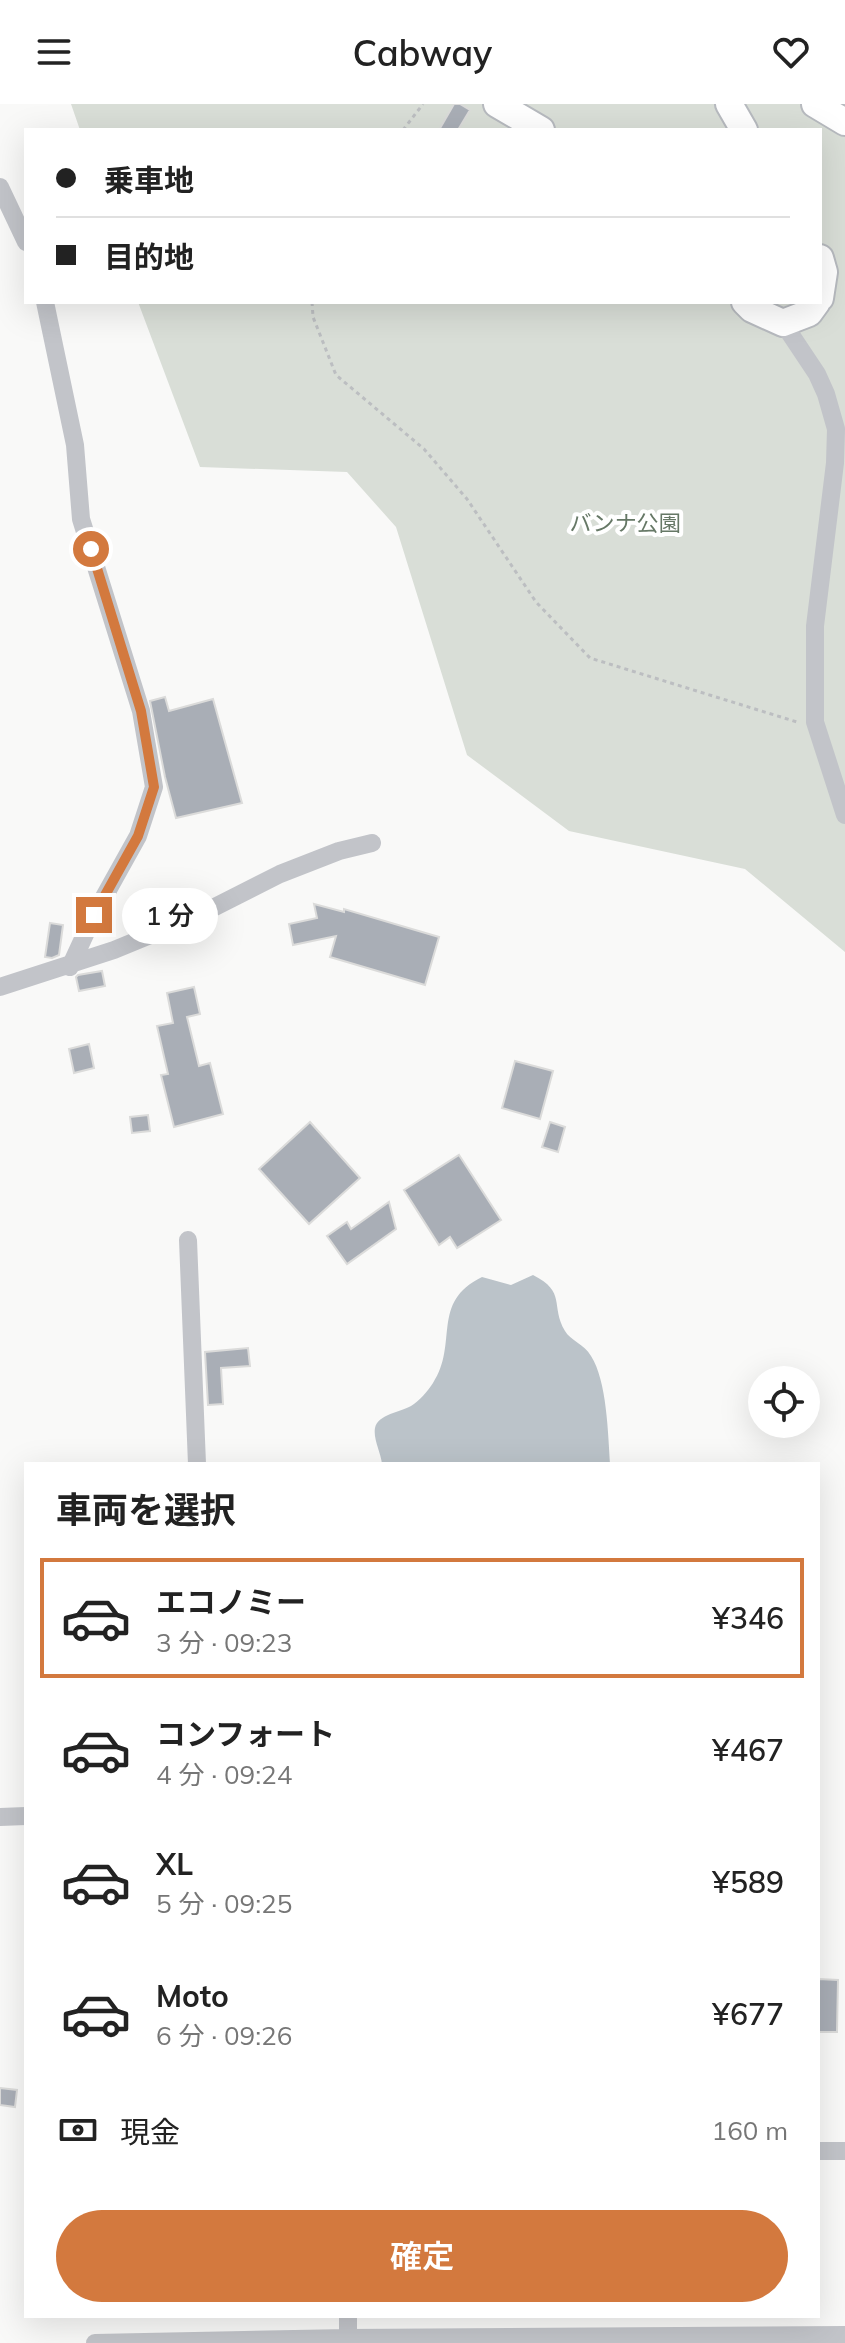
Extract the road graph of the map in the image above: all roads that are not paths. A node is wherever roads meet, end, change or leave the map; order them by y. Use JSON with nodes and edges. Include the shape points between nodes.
{"nodes":[{"id":1,"x":497,"y":104,"type":"edge"},
{"id":2,"x":729,"y":104,"type":"edge"},
{"id":3,"x":815,"y":104,"type":"edge"},
{"id":4,"x":845,"y":122,"type":"edge"},
{"id":5,"x":538,"y":128,"type":"edge"},
{"id":6,"x":743,"y":128,"type":"edge"},
{"id":7,"x":0,"y":187,"type":"edge"},
{"id":8,"x":24,"y":238,"type":"edge"},
{"id":9,"x":45,"y":304,"type":"edge"},
{"id":10,"x":747,"y":304,"type":"edge"},
{"id":11,"x":815,"y":304,"type":"edge"},
{"id":12,"x":789,"y":331,"type":"junction"},
{"id":13,"x":845,"y":815,"type":"edge"},
{"id":14,"x":372,"y":843,"type":"dead end"},
{"id":15,"x":70,"y":967,"type":"junction"},
{"id":16,"x":0,"y":987,"type":"edge"},
{"id":17,"x":188,"y":1240,"type":"dead end"},
{"id":18,"x":197,"y":1462,"type":"edge"},
{"id":19,"x":24,"y":1816,"type":"edge"},
{"id":20,"x":0,"y":1817,"type":"edge"},
{"id":21,"x":820,"y":2151,"type":"edge"},
{"id":22,"x":845,"y":2151,"type":"edge"},
{"id":23,"x":348,"y":2318,"type":"edge"},
{"id":24,"x":845,"y":2335,"type":"edge"},
{"id":25,"x":348,"y":2340,"type":"edge"},
{"id":26,"x":95,"y":2343,"type":"edge"}],
"edges":[{"from":1,"to":5,"type":"street"},
{"from":2,"to":6,"type":"street"},
{"from":3,"to":4,"type":"street"},
{"from":7,"to":8,"type":"street"},
{"from":9,"to":15,"type":"street","via":[[75,445],[81,519],[141,711],[154,787],[138,836]]},
{"from":10,"to":12,"type":"street"},
{"from":11,"to":12,"type":"street"},
{"from":12,"to":13,"type":"street","via":[[826,394],[836,429],[815,626],[817,728]]},
{"from":14,"to":15,"type":"street","via":[[280,874],[199,915]]},
{"from":15,"to":16,"type":"street"},
{"from":17,"to":18,"type":"street"},
{"from":19,"to":20,"type":"street"},
{"from":21,"to":22,"type":"street"},
{"from":23,"to":25,"type":"street"},
{"from":24,"to":25,"type":"street"},
{"from":25,"to":26,"type":"street"}]}
